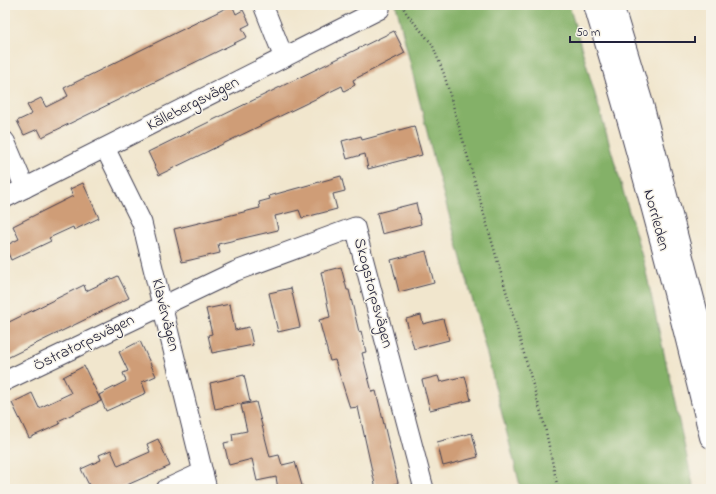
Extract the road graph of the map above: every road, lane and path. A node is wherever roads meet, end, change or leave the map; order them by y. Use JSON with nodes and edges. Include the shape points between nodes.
{"nodes":[{"id":1,"x":263,"y":5,"type":"edge"},
{"id":2,"x":402,"y":5,"type":"edge"},
{"id":3,"x":595,"y":5,"type":"edge"},
{"id":4,"x":612,"y":5,"type":"edge"},
{"id":5,"x":380,"y":9,"type":"dead end"},
{"id":6,"x":284,"y":58,"type":"junction"},
{"id":7,"x":5,"y":141,"type":"edge"},
{"id":8,"x":105,"y":148,"type":"junction"},
{"id":9,"x":25,"y":188,"type":"junction"},
{"id":10,"x":5,"y":198,"type":"edge"},
{"id":11,"x":163,"y":305,"type":"junction"},
{"id":12,"x":711,"y":368,"type":"edge"},
{"id":13,"x":5,"y":381,"type":"edge"},
{"id":14,"x":711,"y":437,"type":"edge"},
{"id":15,"x":205,"y":481,"type":"edge"},
{"id":16,"x":166,"y":489,"type":"edge"},
{"id":17,"x":424,"y":489,"type":"edge"},
{"id":18,"x":558,"y":489,"type":"edge"}],
"edges":[{"from":1,"to":6,"type":"street"},
{"from":2,"to":18,"type":"path","via":[[432,44],[444,74],[545,427]]},
{"from":3,"to":14,"type":"highway","name":"Norrleden","via":[[684,324]]},
{"from":4,"to":12,"type":"highway","name":"Norrleden","via":[[646,120]]},
{"from":5,"to":6,"type":"street","name":"Källebergsvägen"},
{"from":6,"to":8,"type":"street","name":"Källebergsvägen"},
{"from":7,"to":9,"type":"street"},
{"from":8,"to":9,"type":"street","name":"Källebergsvägen"},
{"from":8,"to":11,"type":"street","name":"Klavérvägen","via":[[142,223]]},
{"from":9,"to":10,"type":"street","name":"Källebergsvägen"},
{"from":11,"to":13,"type":"street","name":"Östratorpsvägen"},
{"from":11,"to":15,"type":"street","name":"Klavérvägen"},
{"from":11,"to":17,"type":"street","name":"Skogstorpsvägen","via":[[236,271],[355,227]]},
{"from":15,"to":16,"type":"street"}]}
